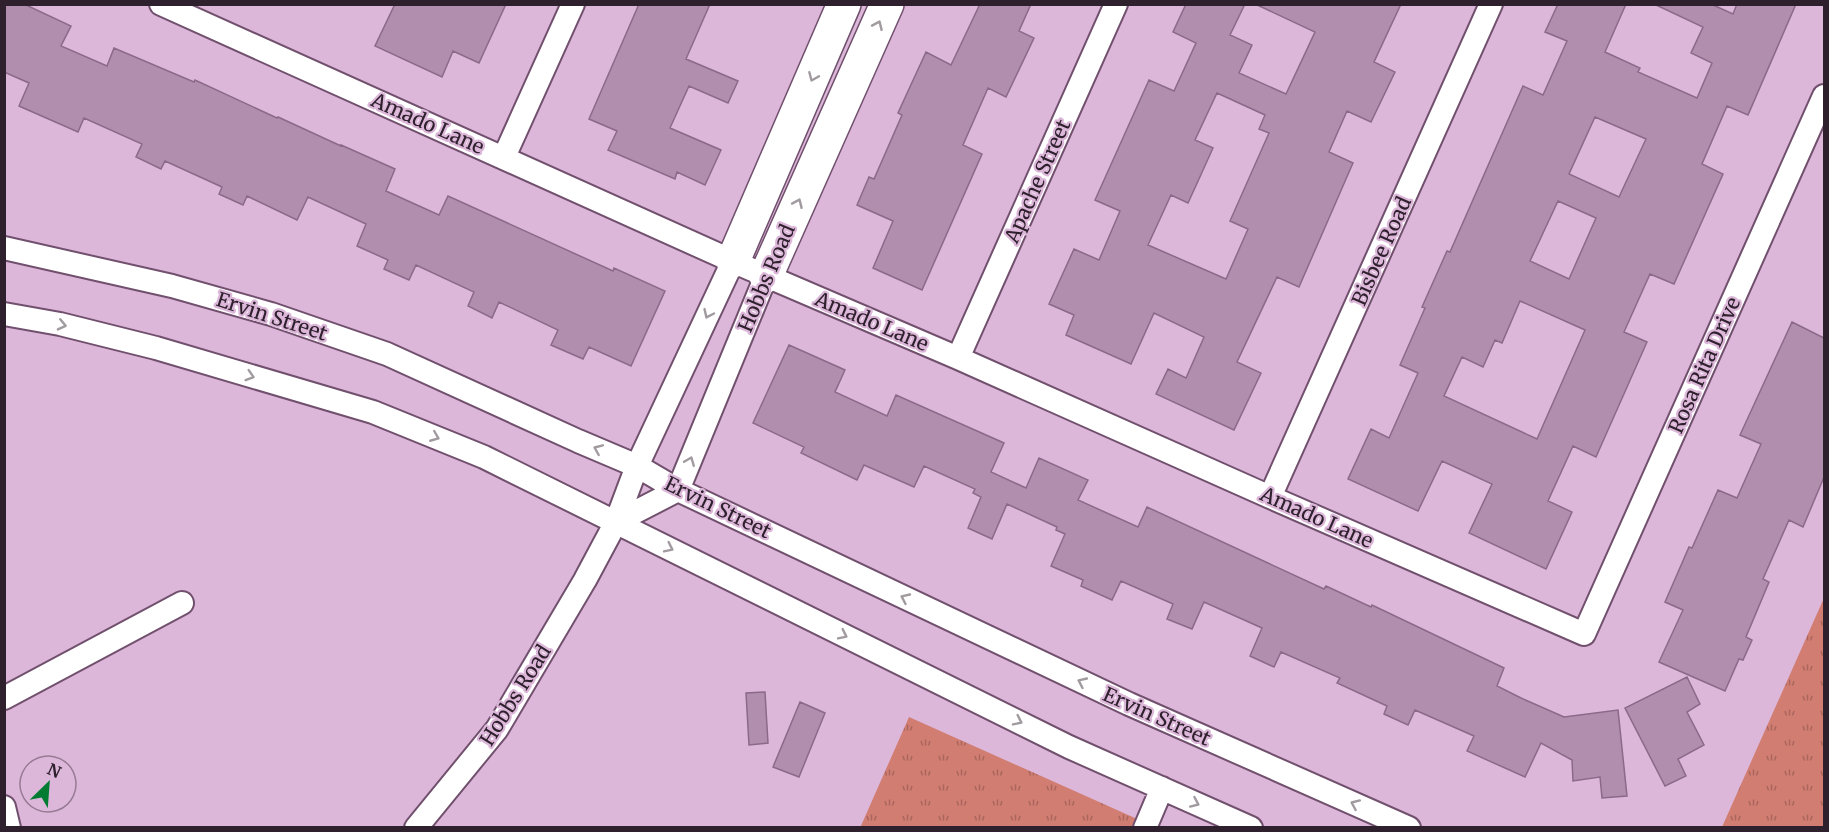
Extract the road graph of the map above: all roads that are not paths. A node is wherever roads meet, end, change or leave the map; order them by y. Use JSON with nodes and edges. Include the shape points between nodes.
{"nodes":[{"id":1,"x":573,"y":4,"type":"edge"},
{"id":2,"x":844,"y":4,"type":"edge"},
{"id":3,"x":887,"y":4,"type":"edge"},
{"id":4,"x":1116,"y":4,"type":"edge"},
{"id":5,"x":1491,"y":4,"type":"edge"},
{"id":6,"x":165,"y":5,"type":"edge"},
{"id":7,"x":1824,"y":96,"type":"edge"},
{"id":8,"x":504,"y":157,"type":"junction"},
{"id":9,"x":4,"y":248,"type":"edge"},
{"id":10,"x":733,"y":261,"type":"junction"},
{"id":11,"x":766,"y":276,"type":"junction"},
{"id":12,"x":4,"y":314,"type":"edge"},
{"id":13,"x":958,"y":358,"type":"junction"},
{"id":14,"x":637,"y":466,"type":"junction"},
{"id":15,"x":678,"y":490,"type":"junction"},
{"id":16,"x":1270,"y":497,"type":"junction"},
{"id":17,"x":616,"y":522,"type":"junction"},
{"id":18,"x":182,"y":603,"type":"dead end"},
{"id":19,"x":1584,"y":634,"type":"joint"},
{"id":20,"x":4,"y":698,"type":"edge"},
{"id":21,"x":1162,"y":788,"type":"junction"},
{"id":22,"x":4,"y":807,"type":"edge"},
{"id":23,"x":9,"y":828,"type":"edge"},
{"id":24,"x":416,"y":828,"type":"edge"},
{"id":25,"x":1145,"y":828,"type":"edge"},
{"id":26,"x":1251,"y":828,"type":"edge"},
{"id":27,"x":1409,"y":828,"type":"edge"}],
"edges":[{"from":1,"to":8,"type":"street"},
{"from":2,"to":10,"type":"street","name":"Hobbs Road","one_way":true},
{"from":11,"to":3,"type":"street","name":"Hobbs Road","one_way":true},
{"from":4,"to":13,"type":"street","name":"Apache Street"},
{"from":5,"to":16,"type":"street","name":"Bisbee Road"},
{"from":6,"to":8,"type":"street","name":"Amado Lane"},
{"from":7,"to":19,"type":"street","name":"Rosa Rita Drive"},
{"from":8,"to":10,"type":"street","name":"Amado Lane"},
{"from":14,"to":9,"type":"street","name":"Ervin Street","one_way":true,"via":[[387,354],[272,314],[172,286]]},
{"from":10,"to":11,"type":"street","name":"Amado Lane"},
{"from":10,"to":14,"type":"street","name":"Hobbs Road","one_way":true},
{"from":11,"to":13,"type":"street","name":"Amado Lane"},
{"from":15,"to":11,"type":"street","name":"Hobbs Road","one_way":true},
{"from":12,"to":17,"type":"street","one_way":true,"via":[[156,348],[373,412],[484,457]]},
{"from":13,"to":16,"type":"street","name":"Amado Lane"},
{"from":14,"to":15,"type":"street","name":"Ervin Street"},
{"from":14,"to":17,"type":"street","name":"Hobbs Road"},
{"from":15,"to":17,"type":"street"},
{"from":27,"to":15,"type":"street","name":"Ervin Street","one_way":true,"via":[[1129,704]]},
{"from":16,"to":19,"type":"street","name":"Amado Lane"},
{"from":17,"to":21,"type":"street","one_way":true,"via":[[1069,747]]},
{"from":17,"to":24,"type":"street","name":"Hobbs Road","via":[[497,729]]},
{"from":18,"to":20,"type":"street"},
{"from":21,"to":25,"type":"street"},
{"from":21,"to":26,"type":"street","one_way":true},
{"from":22,"to":23,"type":"street"}]}
